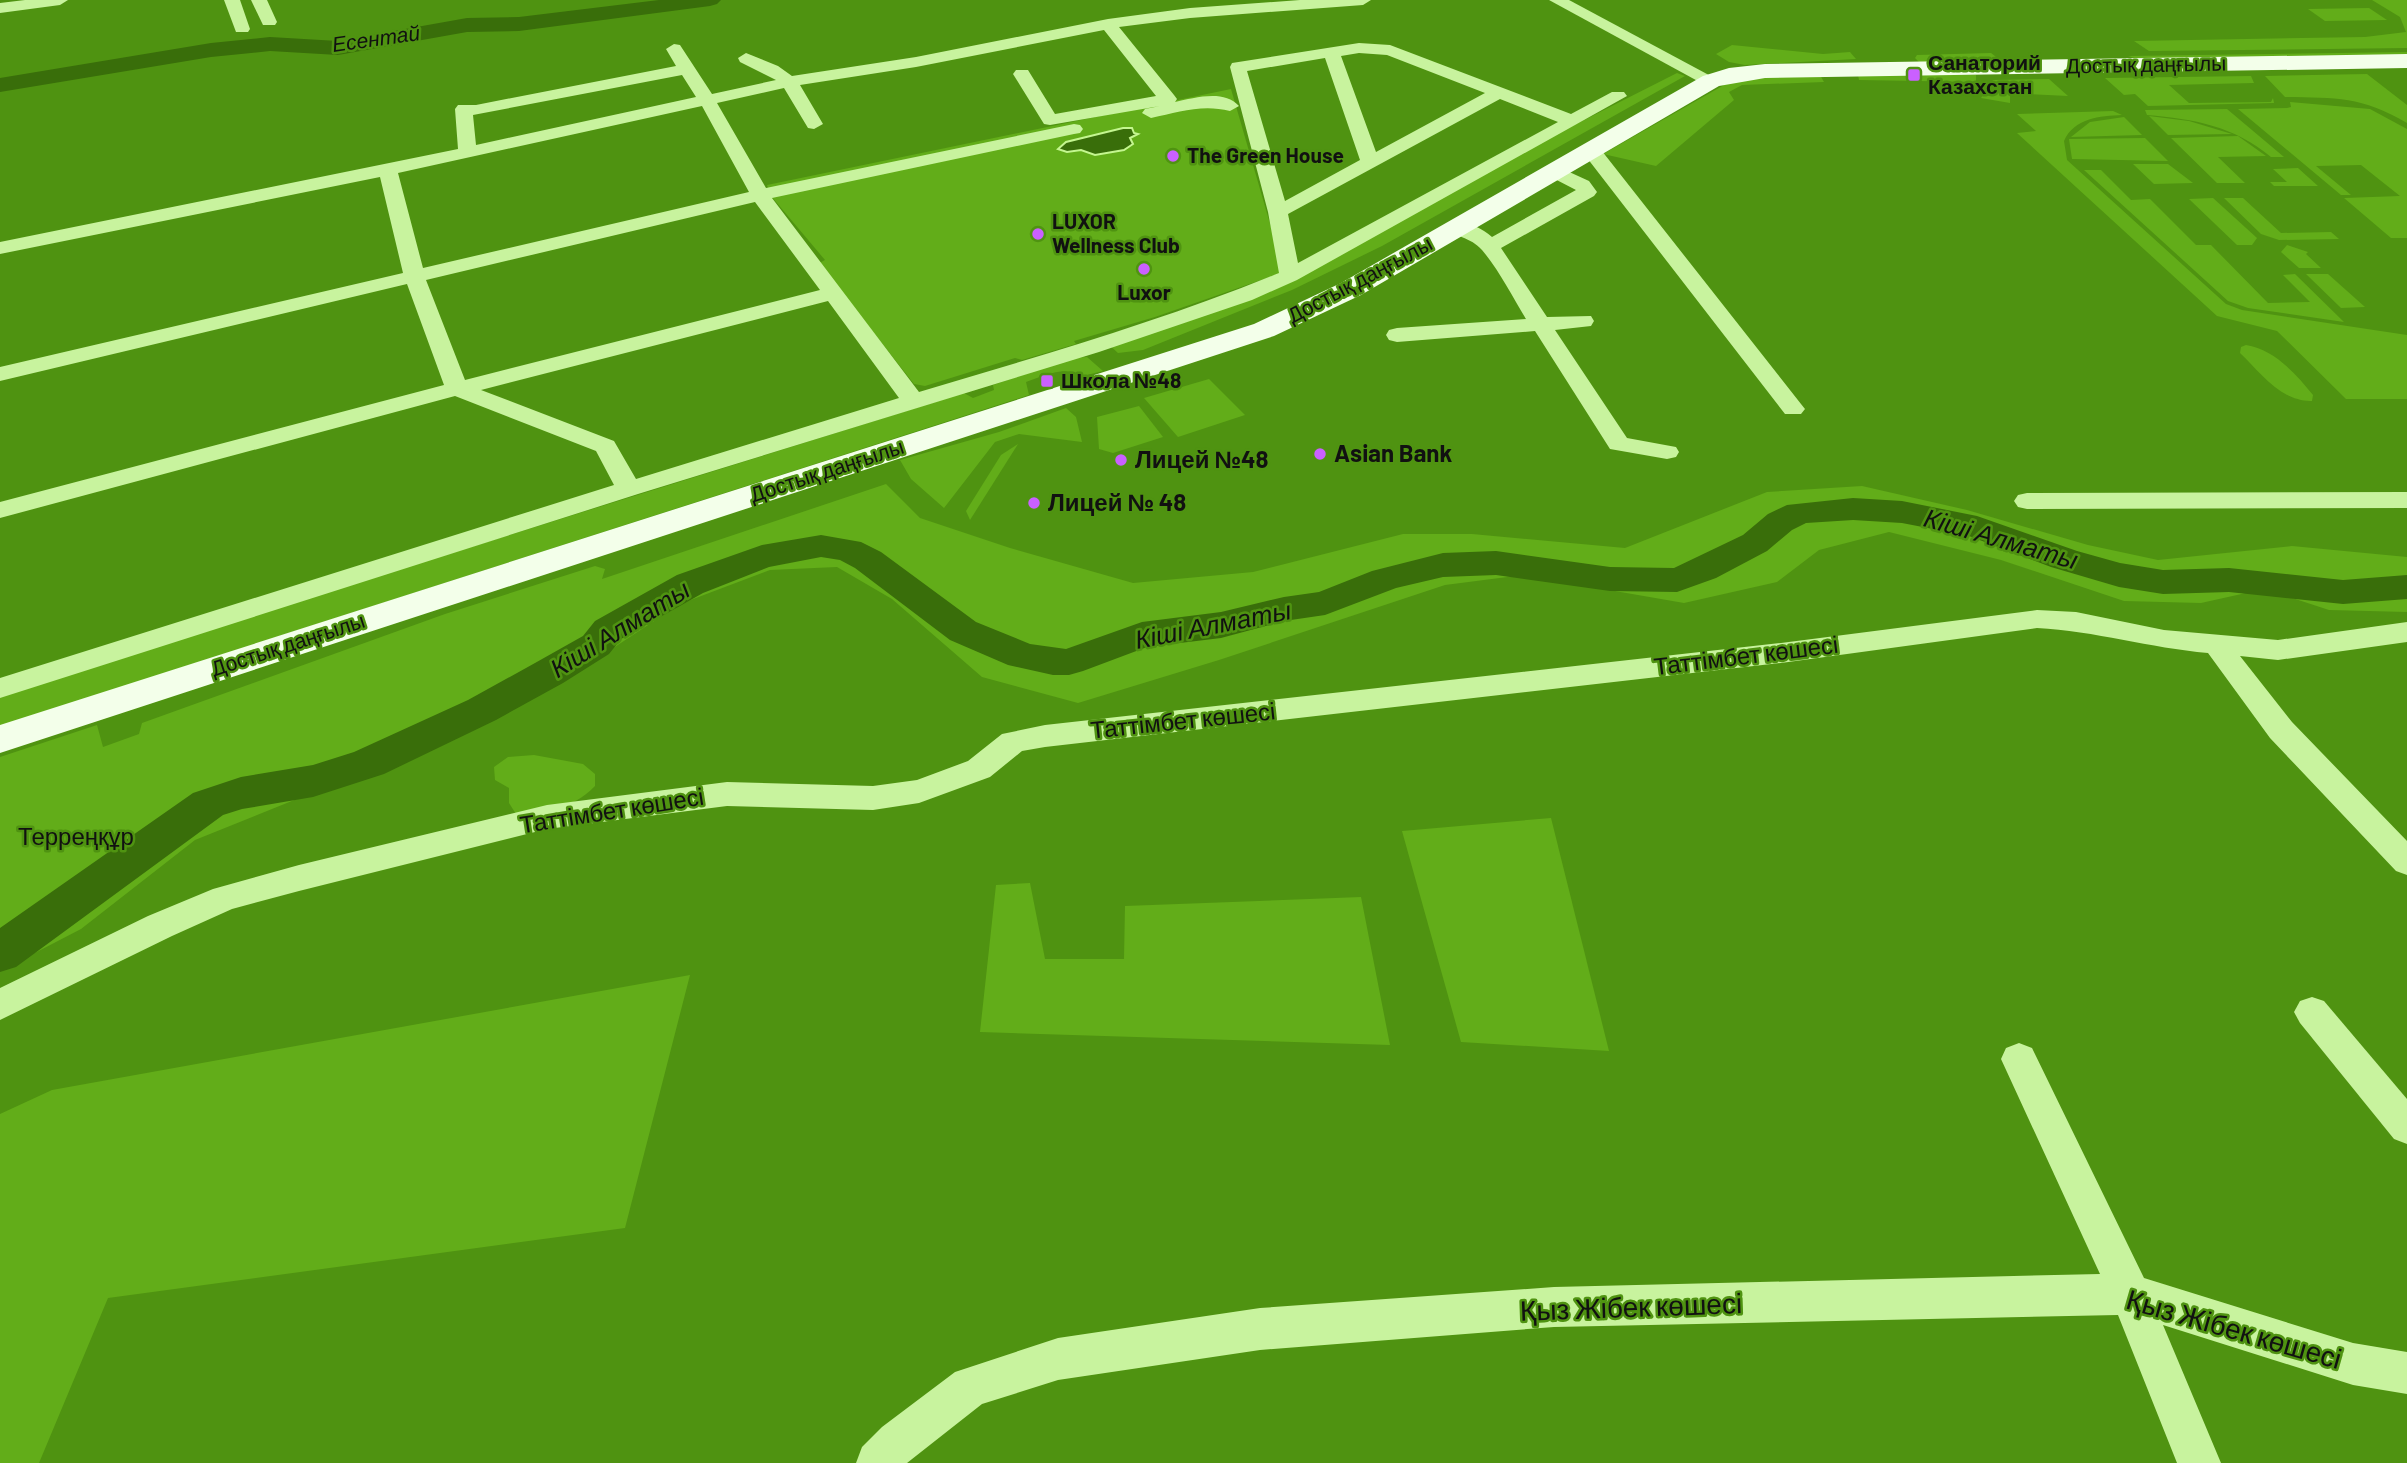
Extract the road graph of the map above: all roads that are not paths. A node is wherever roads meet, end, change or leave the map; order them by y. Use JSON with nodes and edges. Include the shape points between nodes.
{"nodes":[{"id":1,"x":60,"y":0,"type":"edge"},
{"id":2,"x":232,"y":0,"type":"edge"},
{"id":3,"x":259,"y":0,"type":"edge"},
{"id":4,"x":1363,"y":0,"type":"edge"},
{"id":5,"x":1557,"y":0,"type":"edge"},
{"id":6,"x":0,"y":8,"type":"edge"},
{"id":7,"x":269,"y":22,"type":"dead end"},
{"id":8,"x":1108,"y":24,"type":"junction"},
{"id":9,"x":242,"y":29,"type":"dead end"},
{"id":10,"x":674,"y":49,"type":"dead end"},
{"id":11,"x":1331,"y":52,"type":"junction"},
{"id":12,"x":746,"y":58,"type":"dead end"},
{"id":13,"x":2407,"y":61,"type":"edge"},
{"id":14,"x":687,"y":69,"type":"junction"},
{"id":15,"x":1022,"y":74,"type":"dead end"},
{"id":16,"x":1711,"y":81,"type":"junction"},
{"id":17,"x":789,"y":82,"type":"junction"},
{"id":18,"x":1498,"y":93,"type":"junction"},
{"id":19,"x":1618,"y":96,"type":"dead end"},
{"id":20,"x":708,"y":100,"type":"junction"},
{"id":21,"x":1230,"y":106,"type":"dead end"},
{"id":22,"x":1570,"y":120,"type":"junction"},
{"id":23,"x":814,"y":124,"type":"dead end"},
{"id":24,"x":964,"y":138,"type":"dead end"},
{"id":25,"x":1591,"y":150,"type":"junction"},
{"id":26,"x":468,"y":153,"type":"junction"},
{"id":27,"x":1370,"y":162,"type":"junction"},
{"id":28,"x":388,"y":170,"type":"junction"},
{"id":29,"x":1554,"y":171,"type":"junction"},
{"id":30,"x":757,"y":189,"type":"junction"},
{"id":31,"x":1278,"y":212,"type":"junction"},
{"id":32,"x":1456,"y":227,"type":"junction"},
{"id":33,"x":1490,"y":246,"type":"junction"},
{"id":34,"x":0,"y":248,"type":"edge"},
{"id":35,"x":414,"y":275,"type":"junction"},
{"id":36,"x":1290,"y":276,"type":"junction"},
{"id":37,"x":835,"y":293,"type":"junction"},
{"id":38,"x":1583,"y":321,"type":"dead end"},
{"id":39,"x":1540,"y":323,"type":"junction"},
{"id":40,"x":1397,"y":335,"type":"dead end"},
{"id":41,"x":0,"y":374,"type":"edge"},
{"id":42,"x":457,"y":389,"type":"junction"},
{"id":43,"x":914,"y":402,"type":"junction"},
{"id":44,"x":1793,"y":410,"type":"dead end"},
{"id":45,"x":1667,"y":452,"type":"dead end"},
{"id":46,"x":629,"y":489,"type":"junction"},
{"id":47,"x":2407,"y":500,"type":"edge"},
{"id":48,"x":2027,"y":501,"type":"dead end"},
{"id":49,"x":0,"y":510,"type":"edge"},
{"id":50,"x":2407,"y":632,"type":"edge"},
{"id":51,"x":2217,"y":646,"type":"junction"},
{"id":52,"x":0,"y":688,"type":"edge"},
{"id":53,"x":0,"y":739,"type":"edge"},
{"id":54,"x":2407,"y":862,"type":"edge"},
{"id":55,"x":0,"y":1005,"type":"edge"},
{"id":56,"x":2312,"y":1012,"type":"dead end"},
{"id":57,"x":2019,"y":1059,"type":"dead end"},
{"id":58,"x":2407,"y":1126,"type":"edge"},
{"id":59,"x":2130,"y":1294,"type":"junction"},
{"id":60,"x":2407,"y":1373,"type":"edge"},
{"id":61,"x":878,"y":1463,"type":"edge"},
{"id":62,"x":2199,"y":1463,"type":"edge"}],
"edges":[{"from":1,"to":6,"type":"street"},
{"from":2,"to":9,"type":"street"},
{"from":3,"to":7,"type":"street"},
{"from":4,"to":8,"type":"street"},
{"from":5,"to":16,"type":"street"},
{"from":8,"to":15,"type":"street","via":[[1168,99],[1050,120]]},
{"from":8,"to":17,"type":"street"},
{"from":10,"to":14,"type":"street"},
{"from":11,"to":18,"type":"street","via":[[1390,50]]},
{"from":11,"to":27,"type":"street"},
{"from":11,"to":31,"type":"street","via":[[1238,67]]},
{"from":12,"to":17,"type":"street","via":[[778,71]]},
{"from":13,"to":16,"type":"main road","name":"Достық даңғылы","via":[[1765,71]]},
{"from":14,"to":20,"type":"street"},
{"from":14,"to":26,"type":"street","via":[[464,109]]},
{"from":16,"to":25,"type":"main road","name":"Достық даңғылы"},
{"from":17,"to":20,"type":"street"},
{"from":17,"to":23,"type":"street"},
{"from":18,"to":22,"type":"street"},
{"from":18,"to":27,"type":"street"},
{"from":19,"to":22,"type":"street"},
{"from":20,"to":26,"type":"street"},
{"from":20,"to":30,"type":"street"},
{"from":21,"to":30,"type":"street","via":[[1213,101]]},
{"from":22,"to":36,"type":"street"},
{"from":24,"to":30,"type":"street"},
{"from":25,"to":29,"type":"main road","name":"Достық даңғылы"},
{"from":25,"to":44,"type":"street"},
{"from":26,"to":28,"type":"street"},
{"from":27,"to":31,"type":"street"},
{"from":28,"to":34,"type":"street"},
{"from":28,"to":35,"type":"street"},
{"from":29,"to":32,"type":"main road","name":"Достық даңғылы"},
{"from":29,"to":33,"type":"street","via":[[1587,192]]},
{"from":30,"to":35,"type":"street"},
{"from":30,"to":37,"type":"street"},
{"from":31,"to":36,"type":"street"},
{"from":32,"to":33,"type":"street","via":[[1477,234]]},
{"from":32,"to":53,"type":"main road","name":"Достық даңғылы","via":[[1344,293],[1264,330]]},
{"from":33,"to":39,"type":"street"},
{"from":35,"to":41,"type":"street"},
{"from":35,"to":42,"type":"street"},
{"from":36,"to":43,"type":"street","via":[[1182,317]]},
{"from":37,"to":42,"type":"street"},
{"from":37,"to":43,"type":"street"},
{"from":38,"to":39,"type":"street"},
{"from":39,"to":40,"type":"street"},
{"from":39,"to":45,"type":"street","via":[[1619,444]]},
{"from":42,"to":46,"type":"street","via":[[606,446]]},
{"from":42,"to":49,"type":"street"},
{"from":43,"to":46,"type":"street"},
{"from":46,"to":52,"type":"street"},
{"from":47,"to":48,"type":"street"},
{"from":50,"to":51,"type":"street","name":"Таттімбет көшесі","via":[[2278,650]]},
{"from":51,"to":54,"type":"street","via":[[2281,730]]},
{"from":51,"to":55,"type":"street","name":"Таттімбет көшесі","via":[[2037,618],[1781,653],[1045,736],[1013,743],[979,769],[919,791],[873,798],[727,794],[547,817],[225,898]]},
{"from":56,"to":58,"type":"street"},
{"from":57,"to":59,"type":"street"},
{"from":59,"to":60,"type":"street","name":"Қыз Жібек көшесі","via":[[2353,1364]]},
{"from":59,"to":61,"type":"street","name":"Қыз Жібек көшесі","via":[[1554,1307],[1259,1329],[1058,1359],[970,1387],[897,1442]]},
{"from":59,"to":62,"type":"street"}]}
